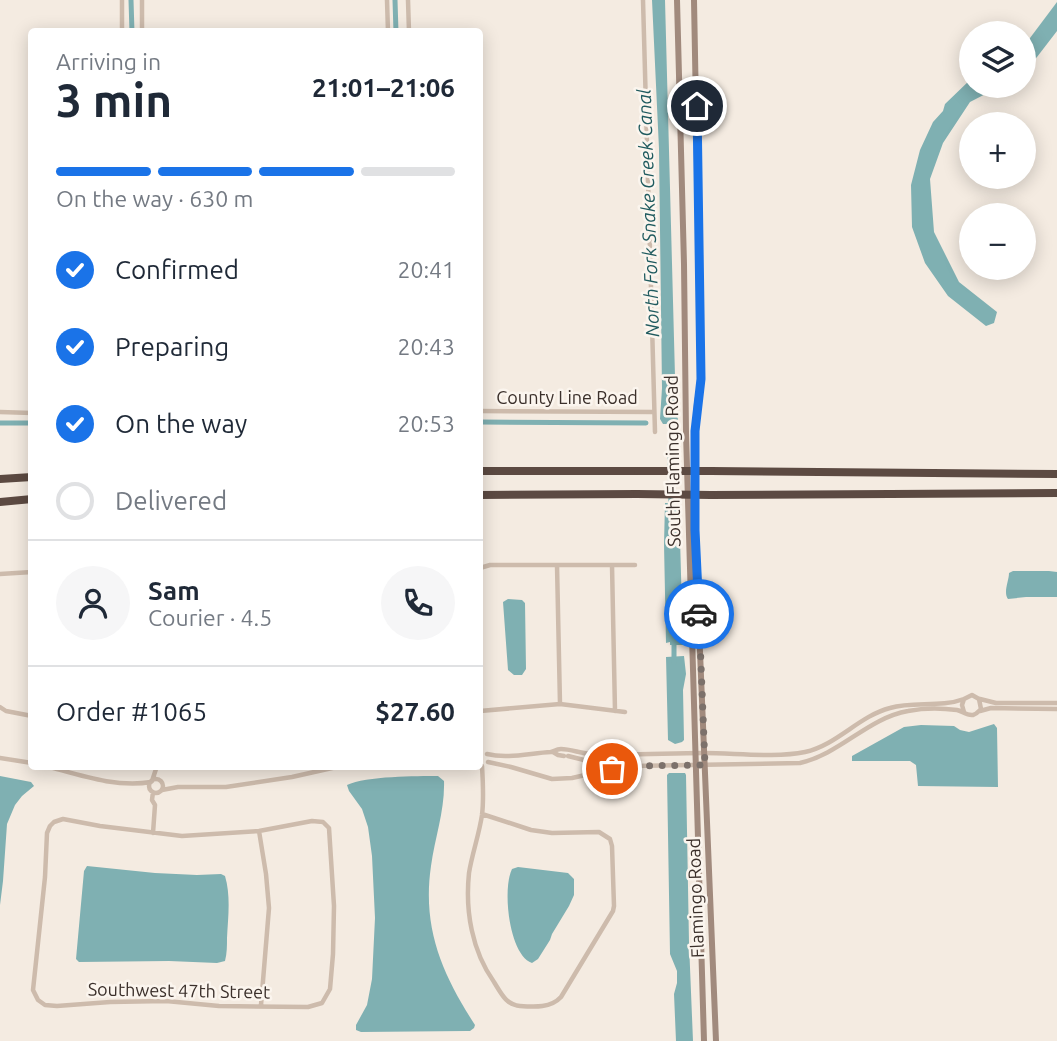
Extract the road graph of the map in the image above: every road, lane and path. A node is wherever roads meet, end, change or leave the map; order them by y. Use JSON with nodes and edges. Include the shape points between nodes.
{"nodes":[{"id":1,"x":122,"y":0,"type":"edge"},
{"id":2,"x":142,"y":0,"type":"edge"},
{"id":3,"x":387,"y":0,"type":"edge"},
{"id":4,"x":408,"y":0,"type":"edge"},
{"id":5,"x":643,"y":0,"type":"edge"},
{"id":6,"x":677,"y":0,"type":"edge"},
{"id":7,"x":694,"y":0,"type":"edge"},
{"id":8,"x":122,"y":28,"type":"edge"},
{"id":9,"x":142,"y":28,"type":"edge"},
{"id":10,"x":388,"y":28,"type":"edge"},
{"id":11,"x":409,"y":28,"type":"edge"},
{"id":12,"x":483,"y":411,"type":"edge"},
{"id":13,"x":0,"y":412,"type":"edge"},
{"id":14,"x":654,"y":412,"type":"junction"},
{"id":15,"x":28,"y":413,"type":"edge"},
{"id":16,"x":655,"y":432,"type":"dead end"},
{"id":17,"x":483,"y":471,"type":"edge"},
{"id":18,"x":1057,"y":474,"type":"edge"},
{"id":19,"x":28,"y":477,"type":"edge"},
{"id":20,"x":0,"y":479,"type":"edge"},
{"id":21,"x":1057,"y":494,"type":"edge"},
{"id":22,"x":483,"y":495,"type":"edge"},
{"id":23,"x":28,"y":499,"type":"edge"},
{"id":24,"x":0,"y":502,"type":"edge"},
{"id":25,"x":557,"y":565,"type":"junction"},
{"id":26,"x":612,"y":565,"type":"junction"},
{"id":27,"x":635,"y":565,"type":"dead end"},
{"id":28,"x":483,"y":567,"type":"edge"},
{"id":29,"x":28,"y":572,"type":"edge"},
{"id":30,"x":0,"y":574,"type":"edge"},
{"id":31,"x":964,"y":699,"type":"junction"},
{"id":32,"x":979,"y":699,"type":"junction"},
{"id":33,"x":1057,"y":703,"type":"edge"},
{"id":34,"x":560,"y":704,"type":"junction"},
{"id":35,"x":0,"y":707,"type":"edge"},
{"id":36,"x":1057,"y":709,"type":"edge"},
{"id":37,"x":483,"y":710,"type":"edge"},
{"id":38,"x":615,"y":710,"type":"junction"},
{"id":39,"x":625,"y":712,"type":"dead end"},
{"id":40,"x":964,"y":712,"type":"junction"},
{"id":41,"x":979,"y":712,"type":"junction"},
{"id":42,"x":875,"y":713,"type":"junction"},
{"id":43,"x":28,"y":715,"type":"edge"},
{"id":44,"x":880,"y":721,"type":"junction"},
{"id":45,"x":483,"y":752,"type":"edge"},
{"id":46,"x":553,"y":752,"type":"junction"},
{"id":47,"x":695,"y":753,"type":"junction"},
{"id":48,"x":705,"y":753,"type":"junction"},
{"id":49,"x":487,"y":754,"type":"junction"},
{"id":50,"x":617,"y":755,"type":"junction"},
{"id":51,"x":0,"y":758,"type":"edge"},
{"id":52,"x":28,"y":762,"type":"edge"},
{"id":53,"x":488,"y":762,"type":"junction"},
{"id":54,"x":483,"y":765,"type":"edge"},
{"id":55,"x":695,"y":765,"type":"junction"},
{"id":56,"x":705,"y":765,"type":"junction"},
{"id":57,"x":62,"y":770,"type":"edge"},
{"id":58,"x":156,"y":770,"type":"edge"},
{"id":59,"x":159,"y":770,"type":"edge"},
{"id":60,"x":323,"y":770,"type":"edge"},
{"id":61,"x":482,"y":770,"type":"edge"},
{"id":62,"x":151,"y":781,"type":"junction"},
{"id":63,"x":162,"y":782,"type":"junction"},
{"id":64,"x":135,"y":785,"type":"junction"},
{"id":65,"x":178,"y":787,"type":"junction"},
{"id":66,"x":152,"y":790,"type":"junction"},
{"id":67,"x":161,"y":791,"type":"junction"},
{"id":68,"x":155,"y":805,"type":"junction"},
{"id":69,"x":482,"y":814,"type":"junction"},
{"id":70,"x":259,"y":831,"type":"junction"},
{"id":71,"x":153,"y":833,"type":"junction"},
{"id":72,"x":261,"y":1005,"type":"junction"},
{"id":73,"x":704,"y":1041,"type":"edge"},
{"id":74,"x":716,"y":1041,"type":"edge"}],
"edges":[{"from":1,"to":8,"type":"street"},
{"from":2,"to":9,"type":"street"},
{"from":3,"to":10,"type":"street"},
{"from":4,"to":11,"type":"street"},
{"from":5,"to":14,"type":"street"},
{"from":6,"to":47,"type":"main road","name":"South Flamingo Road"},
{"from":7,"to":48,"type":"main road","name":"South Flamingo Road","via":[[701,379],[695,431],[695,530]]},
{"from":12,"to":14,"type":"street","name":"County Line Road"},
{"from":13,"to":15,"type":"street"},
{"from":14,"to":16,"type":"street"},
{"from":17,"to":18,"type":"highway","bridge":true},
{"from":19,"to":20,"type":"highway"},
{"from":21,"to":22,"type":"highway","bridge":true},
{"from":23,"to":24,"type":"highway"},
{"from":25,"to":26,"type":"street"},
{"from":25,"to":28,"type":"street"},
{"from":25,"to":34,"type":"street"},
{"from":26,"to":27,"type":"street"},
{"from":26,"to":38,"type":"street"},
{"from":29,"to":30,"type":"street"},
{"from":31,"to":32,"type":"street","via":[[972,695]]},
{"from":31,"to":40,"type":"street"},
{"from":31,"to":42,"type":"street","via":[[900,705]]},
{"from":32,"to":33,"type":"street"},
{"from":32,"to":41,"type":"street"},
{"from":34,"to":37,"type":"street"},
{"from":34,"to":38,"type":"street"},
{"from":35,"to":43,"type":"street"},
{"from":36,"to":41,"type":"street","via":[[991,708]]},
{"from":38,"to":39,"type":"street"},
{"from":40,"to":41,"type":"street"},
{"from":40,"to":44,"type":"street","via":[[909,711]]},
{"from":42,"to":44,"type":"street"},
{"from":42,"to":48,"type":"street","via":[[803,752]]},
{"from":44,"to":56,"type":"street","via":[[810,761]]},
{"from":45,"to":49,"type":"street"},
{"from":46,"to":49,"type":"street"},
{"from":46,"to":50,"type":"street"},
{"from":46,"to":50,"type":"street","via":[[588,761]]},
{"from":47,"to":48,"type":"street"},
{"from":47,"to":50,"type":"street"},
{"from":47,"to":55,"type":"main road","name":"Flamingo Road"},
{"from":48,"to":56,"type":"main road","name":"Flamingo Road"},
{"from":49,"to":53,"type":"street"},
{"from":51,"to":52,"type":"street"},
{"from":53,"to":54,"type":"street"},
{"from":53,"to":55,"type":"street","via":[[552,779],[632,766]]},
{"from":55,"to":56,"type":"street"},
{"from":55,"to":73,"type":"main road","name":"Flamingo Road"},
{"from":56,"to":74,"type":"main road","name":"Flamingo Road"},
{"from":57,"to":64,"type":"street"},
{"from":58,"to":62,"type":"street"},
{"from":59,"to":63,"type":"street"},
{"from":60,"to":65,"type":"street","via":[[226,787]]},
{"from":61,"to":69,"type":"street"},
{"from":62,"to":63,"type":"street"},
{"from":62,"to":64,"type":"street"},
{"from":62,"to":66,"type":"street"},
{"from":63,"to":65,"type":"street"},
{"from":63,"to":67,"type":"street"},
{"from":64,"to":66,"type":"street"},
{"from":65,"to":67,"type":"street"},
{"from":66,"to":67,"type":"street"},
{"from":66,"to":68,"type":"street"},
{"from":67,"to":68,"type":"street"},
{"from":68,"to":71,"type":"street"},
{"from":69,"to":69,"type":"street","via":[[531,830],[592,831],[610,839],[613,911],[561,997],[548,1006],[506,1001],[476,947],[468,900]]},
{"from":70,"to":71,"type":"street","via":[[182,836]]},
{"from":70,"to":72,"type":"street","via":[[269,908]]},
{"from":70,"to":72,"type":"street","name":"Southwest 47th Street","via":[[323,822],[329,828],[334,906],[330,989],[322,1003],[308,1007]]},
{"from":71,"to":72,"type":"street","name":"Southwest 47th Street","via":[[63,819],[50,826],[33,990],[38,1000],[57,1006],[154,1001]]}]}
